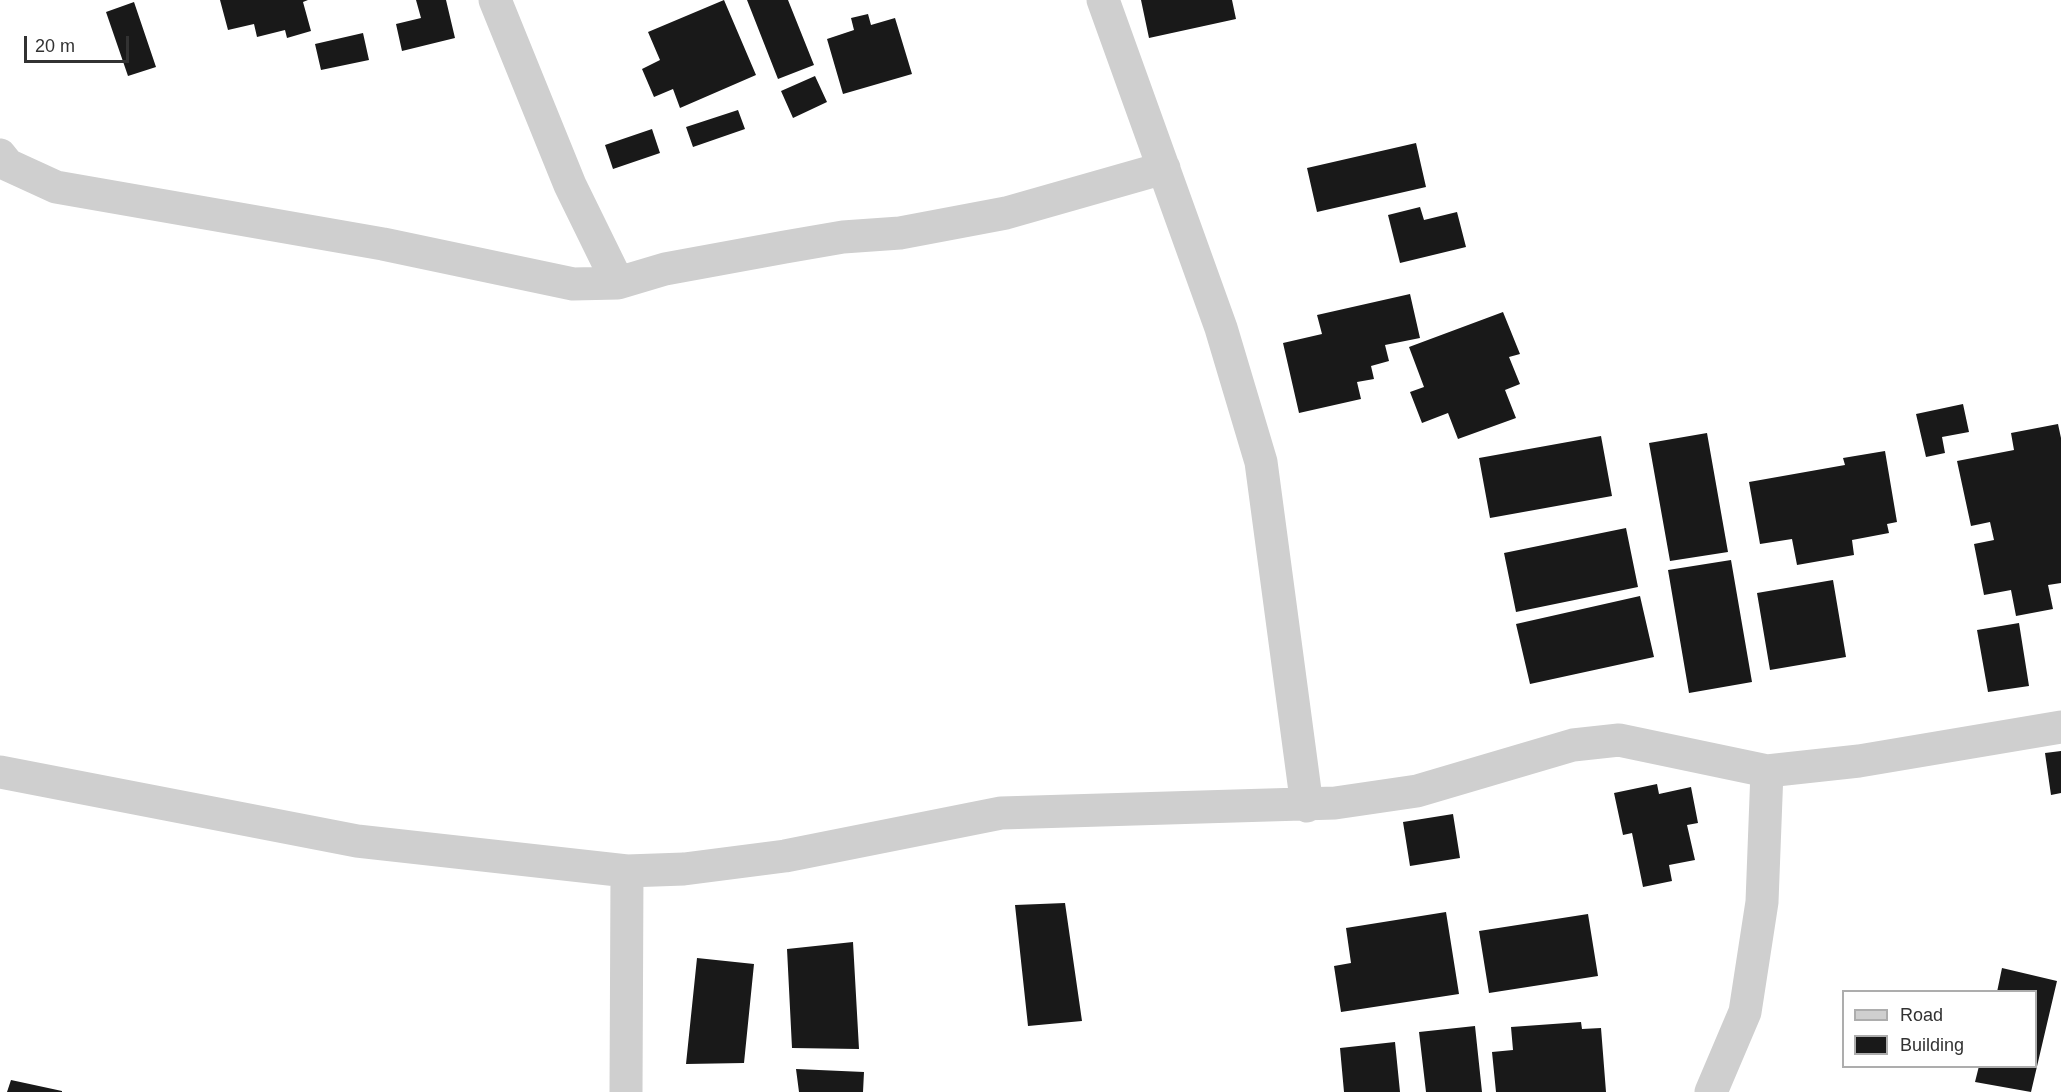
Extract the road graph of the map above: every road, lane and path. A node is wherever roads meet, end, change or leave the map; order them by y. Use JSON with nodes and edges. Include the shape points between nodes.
{"nodes":[{"id":1,"x":495,"y":0,"type":"edge"},
{"id":2,"x":1103,"y":0,"type":"edge"},
{"id":3,"x":0,"y":155,"type":"edge"},
{"id":4,"x":1164,"y":168,"type":"junction"},
{"id":5,"x":618,"y":283,"type":"junction"},
{"id":6,"x":2061,"y":727,"type":"edge"},
{"id":7,"x":1767,"y":771,"type":"junction"},
{"id":8,"x":0,"y":772,"type":"edge"},
{"id":9,"x":1307,"y":806,"type":"junction"},
{"id":10,"x":627,"y":871,"type":"junction"},
{"id":11,"x":626,"y":1092,"type":"edge"},
{"id":12,"x":1711,"y":1092,"type":"edge"}],
"edges":[{"from":1,"to":5,"type":"street","via":[[570,185]]},
{"from":2,"to":4,"type":"street"},
{"from":3,"to":5,"type":"street","via":[[8,165],[56,187],[383,244],[573,284]]},
{"from":4,"to":5,"type":"street","via":[[1006,213],[900,233],[785,247],[665,269]]},
{"from":4,"to":9,"type":"street","via":[[1221,328],[1261,462]]},
{"from":6,"to":7,"type":"street","via":[[1858,761]]},
{"from":7,"to":9,"type":"street","via":[[1619,740],[1573,745],[1418,791]]},
{"from":7,"to":12,"type":"street","via":[[1762,902],[1745,1012]]},
{"from":8,"to":10,"type":"street","via":[[357,841]]},
{"from":9,"to":10,"type":"street","via":[[1001,813],[785,856],[684,869]]},
{"from":10,"to":11,"type":"street"}]}
